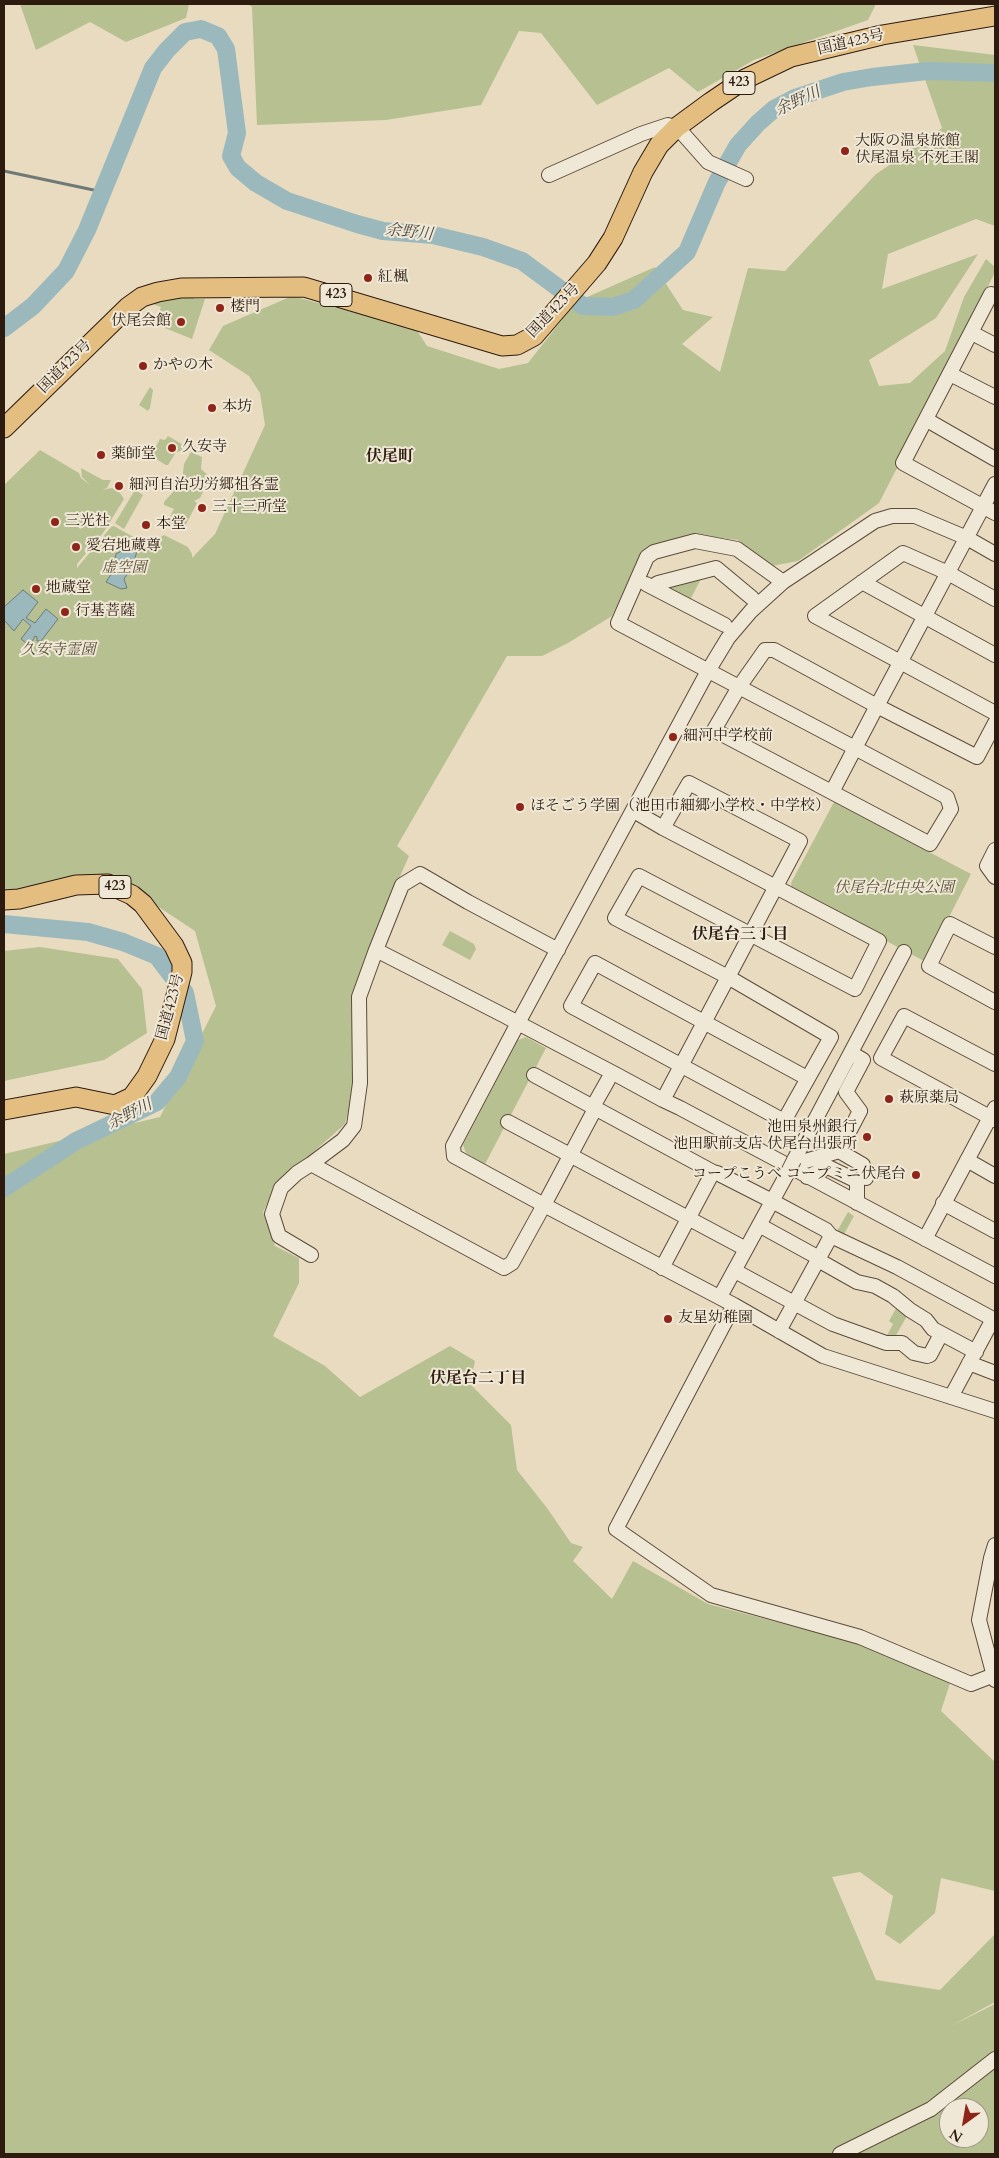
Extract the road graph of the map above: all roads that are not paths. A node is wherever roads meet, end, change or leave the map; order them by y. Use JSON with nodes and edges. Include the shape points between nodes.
{"nodes":[{"id":1,"x":995,"y":16,"type":"edge"},
{"id":2,"x":677,"y":127,"type":"junction"},
{"id":3,"x":549,"y":175,"type":"dead end"},
{"id":4,"x":746,"y":179,"type":"dead end"},
{"id":5,"x":995,"y":296,"type":"edge"},
{"id":6,"x":972,"y":333,"type":"junction"},
{"id":7,"x":995,"y":345,"type":"edge"},
{"id":8,"x":950,"y":374,"type":"junction"},
{"id":9,"x":995,"y":397,"type":"edge"},
{"id":10,"x":927,"y":420,"type":"junction"},
{"id":11,"x":4,"y":428,"type":"edge"},
{"id":12,"x":995,"y":459,"type":"edge"},
{"id":13,"x":995,"y":484,"type":"edge"},
{"id":14,"x":989,"y":510,"type":"edge"},
{"id":15,"x":966,"y":538,"type":"junction"},
{"id":16,"x":995,"y":554,"type":"edge"},
{"id":17,"x":948,"y":573,"type":"junction"},
{"id":18,"x":637,"y":579,"type":"junction"},
{"id":19,"x":783,"y":582,"type":"junction"},
{"id":20,"x":862,"y":582,"type":"junction"},
{"id":21,"x":652,"y":587,"type":"junction"},
{"id":22,"x":752,"y":598,"type":"dead end"},
{"id":23,"x":995,"y":599,"type":"edge"},
{"id":24,"x":925,"y":617,"type":"junction"},
{"id":25,"x":725,"y":626,"type":"dead end"},
{"id":26,"x":995,"y":655,"type":"edge"},
{"id":27,"x":901,"y":662,"type":"junction"},
{"id":28,"x":708,"y":671,"type":"junction"},
{"id":29,"x":739,"y":687,"type":"junction"},
{"id":30,"x":877,"y":706,"type":"junction"},
{"id":31,"x":995,"y":713,"type":"edge"},
{"id":32,"x":995,"y":723,"type":"edge"},
{"id":33,"x":855,"y":748,"type":"junction"},
{"id":34,"x":832,"y":792,"type":"junction"},
{"id":35,"x":634,"y":811,"type":"junction"},
{"id":36,"x":663,"y":828,"type":"junction"},
{"id":37,"x":995,"y":850,"type":"edge"},
{"id":38,"x":995,"y":877,"type":"edge"},
{"id":39,"x":776,"y":887,"type":"junction"},
{"id":40,"x":4,"y":900,"type":"edge"},
{"id":41,"x":750,"y":934,"type":"junction"},
{"id":42,"x":995,"y":947,"type":"edge"},
{"id":43,"x":376,"y":950,"type":"junction"},
{"id":44,"x":558,"y":950,"type":"junction"},
{"id":45,"x":904,"y":952,"type":"dead end"},
{"id":46,"x":728,"y":977,"type":"junction"},
{"id":47,"x":995,"y":1002,"type":"edge"},
{"id":48,"x":705,"y":1021,"type":"junction"},
{"id":49,"x":518,"y":1023,"type":"junction"},
{"id":50,"x":851,"y":1053,"type":"junction"},
{"id":51,"x":995,"y":1064,"type":"edge"},
{"id":52,"x":681,"y":1065,"type":"junction"},
{"id":53,"x":534,"y":1075,"type":"dead end"},
{"id":54,"x":807,"y":1078,"type":"junction"},
{"id":55,"x":608,"y":1080,"type":"dead end"},
{"id":56,"x":663,"y":1100,"type":"junction"},
{"id":57,"x":595,"y":1109,"type":"junction"},
{"id":58,"x":4,"y":1110,"type":"edge"},
{"id":59,"x":994,"y":1115,"type":"edge"},
{"id":60,"x":508,"y":1122,"type":"dead end"},
{"id":61,"x":840,"y":1151,"type":"junction"},
{"id":62,"x":570,"y":1155,"type":"junction"},
{"id":63,"x":967,"y":1160,"type":"junction"},
{"id":64,"x":797,"y":1162,"type":"junction"},
{"id":65,"x":311,"y":1164,"type":"junction"},
{"id":66,"x":713,"y":1172,"type":"junction"},
{"id":67,"x":995,"y":1176,"type":"edge"},
{"id":68,"x":806,"y":1177,"type":"junction"},
{"id":69,"x":866,"y":1178,"type":"dead end"},
{"id":70,"x":772,"y":1201,"type":"junction"},
{"id":71,"x":857,"y":1203,"type":"junction"},
{"id":72,"x":943,"y":1203,"type":"junction"},
{"id":73,"x":544,"y":1205,"type":"junction"},
{"id":74,"x":688,"y":1218,"type":"junction"},
{"id":75,"x":759,"y":1225,"type":"junction"},
{"id":76,"x":995,"y":1231,"type":"edge"},
{"id":77,"x":831,"y":1236,"type":"junction"},
{"id":78,"x":925,"y":1239,"type":"junction"},
{"id":79,"x":746,"y":1249,"type":"junction"},
{"id":80,"x":311,"y":1255,"type":"dead end"},
{"id":81,"x":819,"y":1259,"type":"junction"},
{"id":82,"x":662,"y":1268,"type":"junction"},
{"id":83,"x":734,"y":1271,"type":"junction"},
{"id":84,"x":995,"y":1276,"type":"edge"},
{"id":85,"x":722,"y":1293,"type":"dead end"},
{"id":86,"x":795,"y":1303,"type":"junction"},
{"id":87,"x":734,"y":1306,"type":"junction"},
{"id":88,"x":994,"y":1319,"type":"edge"},
{"id":89,"x":779,"y":1332,"type":"junction"},
{"id":90,"x":942,"y":1334,"type":"junction"},
{"id":91,"x":972,"y":1357,"type":"junction"},
{"id":92,"x":995,"y":1373,"type":"edge"},
{"id":93,"x":951,"y":1397,"type":"junction"},
{"id":94,"x":995,"y":1410,"type":"edge"},
{"id":95,"x":995,"y":1545,"type":"edge"},
{"id":96,"x":991,"y":1584,"type":"edge"},
{"id":97,"x":994,"y":1677,"type":"edge"},
{"id":98,"x":995,"y":2059,"type":"edge"},
{"id":99,"x":840,"y":2154,"type":"edge"}],
"edges":[{"from":1,"to":2,"type":"highway","name":"国道423号","number":"423","via":[[882,36],[791,57],[746,79]]},
{"from":2,"to":3,"type":"street","via":[[668,125],[640,134]]},
{"from":2,"to":4,"type":"street","via":[[708,162]]},
{"from":2,"to":11,"type":"highway","name":"国道423号","number":"423","via":[[652,156],[598,263],[534,336],[517,345],[502,346],[304,287],[197,286],[158,292],[128,306]]},
{"from":5,"to":6,"type":"street","via":[[991,294]]},
{"from":6,"to":7,"type":"street"},
{"from":6,"to":8,"type":"street"},
{"from":8,"to":9,"type":"street"},
{"from":8,"to":10,"type":"street"},
{"from":10,"to":12,"type":"street"},
{"from":10,"to":14,"type":"street","via":[[904,463]]},
{"from":13,"to":14,"type":"street"},
{"from":14,"to":15,"type":"street"},
{"from":15,"to":16,"type":"street"},
{"from":15,"to":17,"type":"street"},
{"from":15,"to":19,"type":"street","via":[[915,516],[892,516],[876,520]]},
{"from":17,"to":20,"type":"street","via":[[903,553]]},
{"from":17,"to":23,"type":"street"},
{"from":17,"to":24,"type":"street"},
{"from":18,"to":19,"type":"street","via":[[654,552],[695,541],[737,549]]},
{"from":18,"to":21,"type":"street"},
{"from":18,"to":28,"type":"street","via":[[618,623]]},
{"from":19,"to":28,"type":"street","via":[[751,610],[728,638]]},
{"from":20,"to":24,"type":"street"},
{"from":20,"to":27,"type":"street","via":[[815,616]]},
{"from":21,"to":22,"type":"street","via":[[716,568]]},
{"from":21,"to":25,"type":"street"},
{"from":24,"to":26,"type":"street"},
{"from":24,"to":27,"type":"street"},
{"from":27,"to":30,"type":"street"},
{"from":27,"to":31,"type":"street"},
{"from":28,"to":29,"type":"street"},
{"from":28,"to":35,"type":"street"},
{"from":29,"to":30,"type":"street","via":[[765,650],[774,650]]},
{"from":29,"to":33,"type":"street"},
{"from":29,"to":34,"type":"street","via":[[714,730]]},
{"from":30,"to":32,"type":"street","via":[[977,757]]},
{"from":30,"to":33,"type":"street"},
{"from":33,"to":34,"type":"street"},
{"from":33,"to":34,"type":"street","via":[[947,797],[951,809],[930,844]]},
{"from":35,"to":36,"type":"street"},
{"from":35,"to":44,"type":"street"},
{"from":36,"to":39,"type":"street"},
{"from":36,"to":39,"type":"street","via":[[689,783],[800,841]]},
{"from":37,"to":38,"type":"street","via":[[987,866]]},
{"from":39,"to":41,"type":"street"},
{"from":39,"to":41,"type":"street","via":[[879,941],[855,989]]},
{"from":40,"to":58,"type":"highway","name":"国道423号","number":"423","via":[[85,884],[108,884],[122,889],[143,904],[174,946],[182,963],[165,1039],[147,1076],[132,1097],[116,1105],[76,1097]]},
{"from":41,"to":46,"type":"street"},
{"from":41,"to":46,"type":"street","via":[[639,876],[615,918]]},
{"from":42,"to":47,"type":"street","via":[[950,924],[929,966]]},
{"from":43,"to":44,"type":"street","via":[[402,886],[420,874]]},
{"from":43,"to":49,"type":"street"},
{"from":43,"to":65,"type":"street","via":[[359,997],[360,1083],[354,1126],[343,1140]]},
{"from":44,"to":49,"type":"street"},
{"from":45,"to":50,"type":"street"},
{"from":46,"to":48,"type":"street"},
{"from":46,"to":54,"type":"street","via":[[831,1038]]},
{"from":48,"to":52,"type":"street"},
{"from":48,"to":52,"type":"street","via":[[595,963],[571,1006]]},
{"from":48,"to":54,"type":"street"},
{"from":49,"to":56,"type":"street"},
{"from":49,"to":73,"type":"street","via":[[453,1146],[454,1156]]},
{"from":50,"to":61,"type":"street","via":[[863,1060],[846,1092],[860,1111]]},
{"from":50,"to":64,"type":"street"},
{"from":51,"to":59,"type":"street","via":[[904,1016],[880,1058]]},
{"from":52,"to":54,"type":"street","via":[[784,1121]]},
{"from":52,"to":56,"type":"street"},
{"from":53,"to":57,"type":"street"},
{"from":55,"to":57,"type":"street"},
{"from":56,"to":68,"type":"street"},
{"from":57,"to":62,"type":"street"},
{"from":57,"to":66,"type":"street"},
{"from":59,"to":63,"type":"street"},
{"from":60,"to":62,"type":"street"},
{"from":61,"to":64,"type":"street"},
{"from":61,"to":69,"type":"street","via":[[863,1165]]},
{"from":62,"to":73,"type":"street"},
{"from":62,"to":74,"type":"street"},
{"from":63,"to":67,"type":"street"},
{"from":63,"to":72,"type":"street"},
{"from":64,"to":70,"type":"street","bridge":true},
{"from":65,"to":73,"type":"street","via":[[504,1268],[512,1263]]},
{"from":65,"to":80,"type":"street","via":[[281,1188],[272,1214],[279,1236]]},
{"from":66,"to":70,"type":"street"},
{"from":66,"to":74,"type":"street"},
{"from":68,"to":71,"type":"street"},
{"from":68,"to":71,"type":"street","via":[[828,1166],[857,1180]]},
{"from":70,"to":75,"type":"street"},
{"from":70,"to":77,"type":"street","via":[[826,1230]]},
{"from":71,"to":78,"type":"street"},
{"from":72,"to":76,"type":"street"},
{"from":72,"to":78,"type":"street"},
{"from":73,"to":82,"type":"street"},
{"from":74,"to":79,"type":"street"},
{"from":74,"to":82,"type":"street"},
{"from":75,"to":79,"type":"street"},
{"from":75,"to":81,"type":"street"},
{"from":77,"to":81,"type":"street"},
{"from":77,"to":88,"type":"street"},
{"from":78,"to":84,"type":"street"},
{"from":79,"to":83,"type":"street"},
{"from":81,"to":86,"type":"street"},
{"from":81,"to":90,"type":"street","via":[[857,1282],[893,1296]]},
{"from":82,"to":87,"type":"street"},
{"from":83,"to":85,"type":"street"},
{"from":83,"to":86,"type":"street"},
{"from":86,"to":89,"type":"street"},
{"from":86,"to":90,"type":"street","via":[[832,1324],[886,1342],[902,1343],[914,1353],[927,1356]]},
{"from":87,"to":89,"type":"street"},
{"from":87,"to":97,"type":"street","via":[[616,1529],[711,1595],[860,1637],[971,1684]]},
{"from":88,"to":91,"type":"street"},
{"from":89,"to":93,"type":"street","via":[[823,1356]]},
{"from":90,"to":91,"type":"street"},
{"from":91,"to":92,"type":"street"},
{"from":91,"to":93,"type":"street"},
{"from":93,"to":94,"type":"street"},
{"from":95,"to":96,"type":"street","via":[[991,1558]]},
{"from":96,"to":97,"type":"street","via":[[979,1620]]},
{"from":98,"to":99,"type":"street","via":[[931,2109]]}]}
